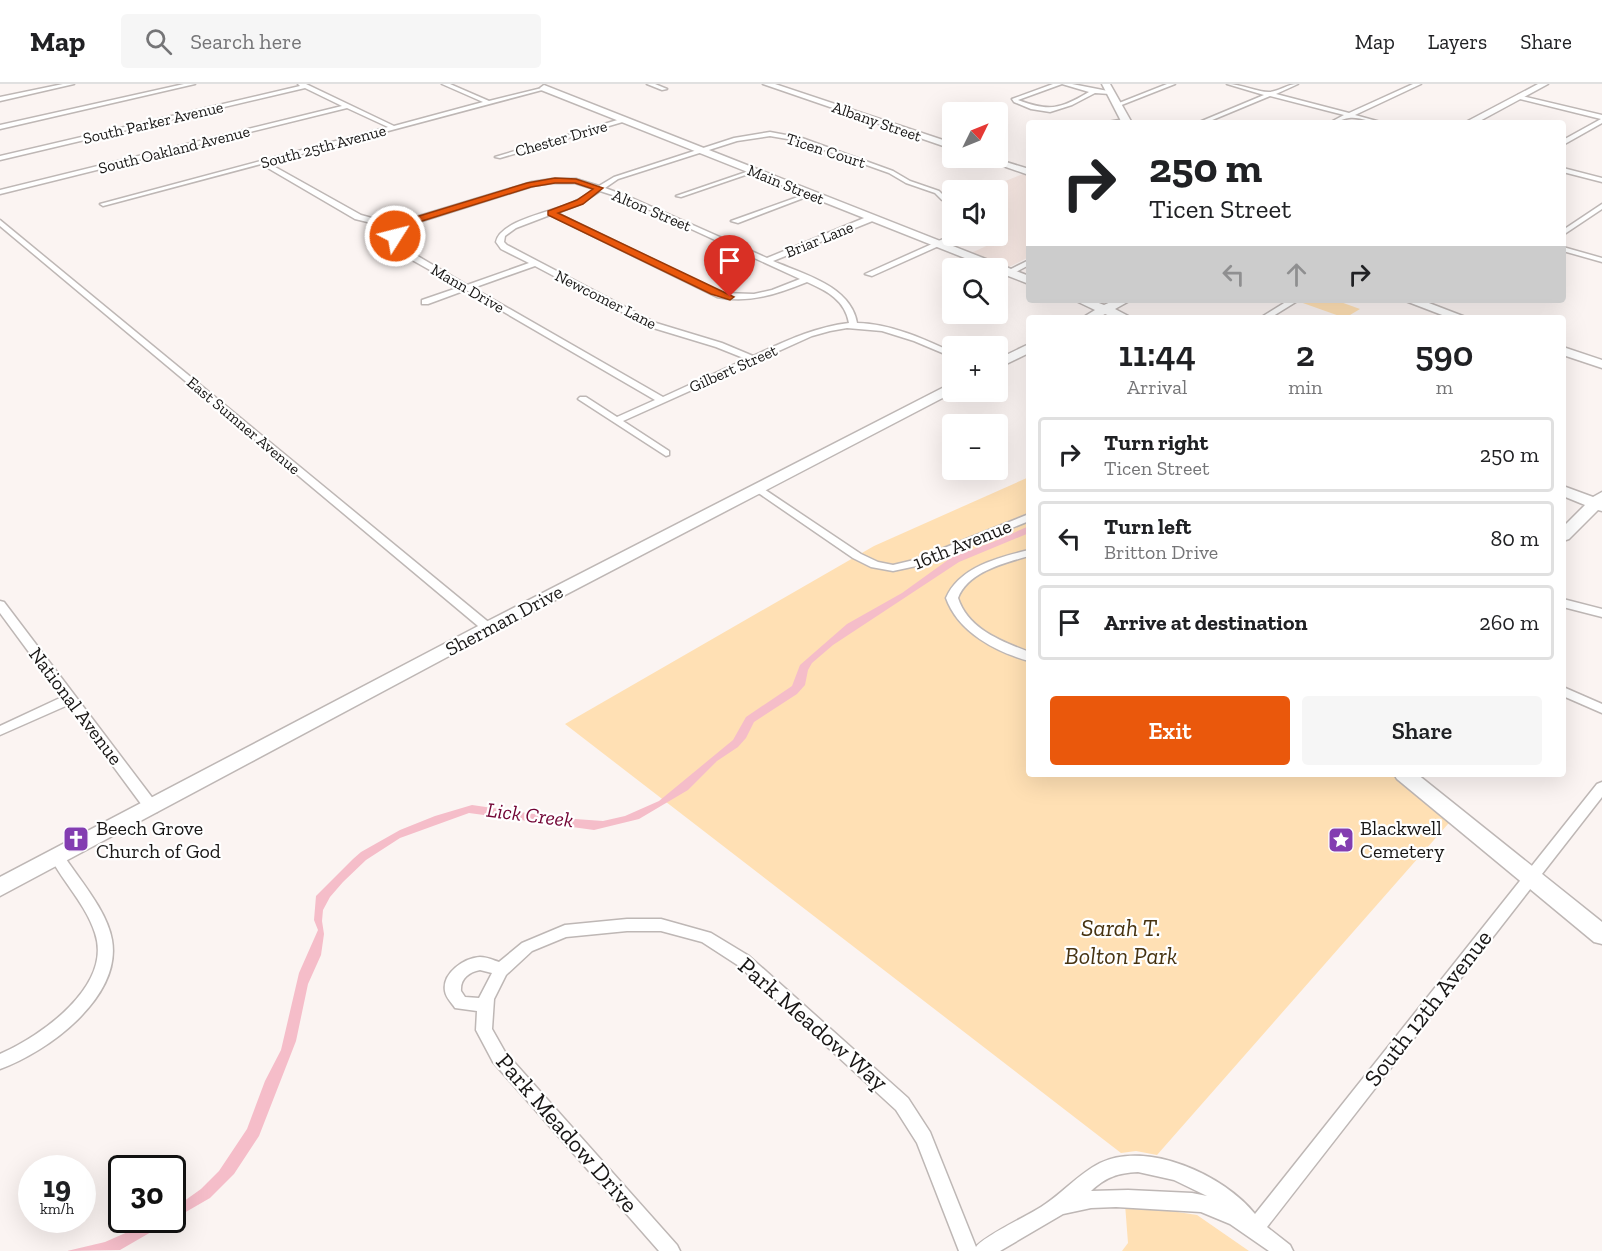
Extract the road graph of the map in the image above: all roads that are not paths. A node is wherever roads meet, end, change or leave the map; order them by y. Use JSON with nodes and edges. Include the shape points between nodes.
{"nodes":[{"id":1,"x":70,"y":84,"type":"edge"},
{"id":2,"x":192,"y":84,"type":"edge"},
{"id":3,"x":445,"y":84,"type":"edge"},
{"id":4,"x":560,"y":84,"type":"edge"},
{"id":5,"x":650,"y":84,"type":"edge"},
{"id":6,"x":767,"y":84,"type":"edge"},
{"id":7,"x":1059,"y":84,"type":"edge"},
{"id":8,"x":1065,"y":84,"type":"edge"},
{"id":9,"x":1172,"y":84,"type":"edge"},
{"id":10,"x":1230,"y":84,"type":"edge"},
{"id":11,"x":1295,"y":84,"type":"edge"},
{"id":12,"x":1418,"y":84,"type":"edge"},
{"id":13,"x":1544,"y":84,"type":"edge"},
{"id":14,"x":303,"y":85,"type":"edge"},
{"id":15,"x":544,"y":88,"type":"junction"},
{"id":16,"x":1108,"y":88,"type":"edge"},
{"id":17,"x":664,"y":89,"type":"dead end"},
{"id":18,"x":1094,"y":91,"type":"junction"},
{"id":19,"x":1270,"y":94,"type":"junction"},
{"id":20,"x":1518,"y":98,"type":"junction"},
{"id":21,"x":0,"y":99,"type":"edge"},
{"id":22,"x":489,"y":103,"type":"junction"},
{"id":23,"x":1117,"y":105,"type":"junction"},
{"id":24,"x":347,"y":106,"type":"junction"},
{"id":25,"x":1350,"y":115,"type":"junction"},
{"id":26,"x":1602,"y":118,"type":"edge"},
{"id":27,"x":624,"y":120,"type":"junction"},
{"id":28,"x":1125,"y":120,"type":"edge"},
{"id":29,"x":1207,"y":120,"type":"edge"},
{"id":30,"x":1339,"y":120,"type":"edge"},
{"id":31,"x":1369,"y":120,"type":"edge"},
{"id":32,"x":1474,"y":120,"type":"edge"},
{"id":33,"x":0,"y":127,"type":"edge"},
{"id":34,"x":392,"y":128,"type":"junction"},
{"id":35,"x":1566,"y":141,"type":"edge"},
{"id":36,"x":942,"y":143,"type":"edge"},
{"id":37,"x":701,"y":150,"type":"junction"},
{"id":38,"x":498,"y":157,"type":"dead end"},
{"id":39,"x":0,"y":158,"type":"edge"},
{"id":40,"x":262,"y":162,"type":"junction"},
{"id":41,"x":1008,"y":165,"type":"edge"},
{"id":42,"x":754,"y":171,"type":"junction"},
{"id":43,"x":1026,"y":171,"type":"edge"},
{"id":44,"x":1566,"y":171,"type":"edge"},
{"id":45,"x":1602,"y":180,"type":"edge"},
{"id":46,"x":599,"y":188,"type":"junction"},
{"id":47,"x":0,"y":192,"type":"edge"},
{"id":48,"x":811,"y":194,"type":"junction"},
{"id":49,"x":680,"y":196,"type":"dead end"},
{"id":50,"x":942,"y":196,"type":"edge"},
{"id":51,"x":103,"y":204,"type":"dead end"},
{"id":52,"x":1602,"y":207,"type":"edge"},
{"id":53,"x":551,"y":213,"type":"junction"},
{"id":54,"x":872,"y":218,"type":"junction"},
{"id":55,"x":735,"y":221,"type":"dead end"},
{"id":56,"x":0,"y":222,"type":"edge"},
{"id":57,"x":401,"y":228,"type":"junction"},
{"id":58,"x":1566,"y":231,"type":"edge"},
{"id":59,"x":500,"y":240,"type":"joint"},
{"id":60,"x":942,"y":242,"type":"edge"},
{"id":61,"x":938,"y":244,"type":"junction"},
{"id":62,"x":1566,"y":250,"type":"edge"},
{"id":63,"x":1602,"y":260,"type":"edge"},
{"id":64,"x":766,"y":261,"type":"junction"},
{"id":65,"x":536,"y":263,"type":"junction"},
{"id":66,"x":1026,"y":264,"type":"edge"},
{"id":67,"x":1009,"y":272,"type":"junction"},
{"id":68,"x":869,"y":274,"type":"dead end"},
{"id":69,"x":807,"y":279,"type":"junction"},
{"id":70,"x":1026,"y":279,"type":"edge"},
{"id":71,"x":467,"y":288,"type":"junction"},
{"id":72,"x":425,"y":302,"type":"dead end"},
{"id":73,"x":1088,"y":303,"type":"edge"},
{"id":74,"x":1118,"y":303,"type":"edge"},
{"id":75,"x":1290,"y":303,"type":"edge"},
{"id":76,"x":1416,"y":303,"type":"edge"},
{"id":77,"x":1434,"y":303,"type":"edge"},
{"id":78,"x":1104,"y":309,"type":"junction"},
{"id":79,"x":1443,"y":314,"type":"edge"},
{"id":80,"x":1093,"y":315,"type":"edge"},
{"id":81,"x":1119,"y":315,"type":"edge"},
{"id":82,"x":1269,"y":315,"type":"edge"},
{"id":83,"x":1469,"y":315,"type":"edge"},
{"id":84,"x":853,"y":326,"type":"junction"},
{"id":85,"x":942,"y":350,"type":"edge"},
{"id":86,"x":1026,"y":350,"type":"edge"},
{"id":87,"x":1566,"y":354,"type":"edge"},
{"id":88,"x":753,"y":359,"type":"junction"},
{"id":89,"x":1008,"y":359,"type":"edge"},
{"id":90,"x":1602,"y":364,"type":"edge"},
{"id":91,"x":942,"y":392,"type":"edge"},
{"id":92,"x":583,"y":399,"type":"dead end"},
{"id":93,"x":662,"y":400,"type":"junction"},
{"id":94,"x":616,"y":421,"type":"junction"},
{"id":95,"x":666,"y":453,"type":"dead end"},
{"id":96,"x":758,"y":488,"type":"junction"},
{"id":97,"x":1566,"y":492,"type":"edge"},
{"id":98,"x":1600,"y":502,"type":"edge"},
{"id":99,"x":1026,"y":518,"type":"edge"},
{"id":100,"x":1566,"y":533,"type":"edge"},
{"id":101,"x":1026,"y":554,"type":"edge"},
{"id":102,"x":1566,"y":604,"type":"edge"},
{"id":103,"x":2,"y":610,"type":"edge"},
{"id":104,"x":1602,"y":613,"type":"edge"},
{"id":105,"x":488,"y":628,"type":"junction"},
{"id":106,"x":1026,"y":655,"type":"edge"},
{"id":107,"x":1566,"y":692,"type":"edge"},
{"id":108,"x":71,"y":698,"type":"junction"},
{"id":109,"x":1602,"y":709,"type":"edge"},
{"id":110,"x":0,"y":731,"type":"edge"},
{"id":111,"x":1408,"y":777,"type":"edge"},
{"id":112,"x":1602,"y":787,"type":"edge"},
{"id":113,"x":152,"y":808,"type":"junction"},
{"id":114,"x":57,"y":857,"type":"junction"},
{"id":115,"x":1531,"y":878,"type":"junction"},
{"id":116,"x":0,"y":886,"type":"edge"},
{"id":117,"x":565,"y":932,"type":"joint"},
{"id":118,"x":1602,"y":935,"type":"edge"},
{"id":119,"x":501,"y":970,"type":"junction"},
{"id":120,"x":484,"y":1005,"type":"junction"},
{"id":121,"x":0,"y":1062,"type":"edge"},
{"id":122,"x":1059,"y":1206,"type":"junction"},
{"id":123,"x":1255,"y":1228,"type":"junction"},
{"id":124,"x":671,"y":1251,"type":"edge"},
{"id":125,"x":968,"y":1251,"type":"edge"},
{"id":126,"x":983,"y":1251,"type":"edge"},
{"id":127,"x":1284,"y":1251,"type":"edge"}],
"edges":[{"from":1,"to":21,"type":"street"},
{"from":2,"to":33,"type":"street"},
{"from":3,"to":22,"type":"street"},
{"from":4,"to":15,"type":"main road"},
{"from":5,"to":17,"type":"street"},
{"from":6,"to":36,"type":"main road","name":"Albany Street"},
{"from":7,"to":18,"type":"street","via":[[1016,101],[1052,109]]},
{"from":8,"to":18,"type":"street"},
{"from":9,"to":23,"type":"street"},
{"from":10,"to":19,"type":"street"},
{"from":11,"to":19,"type":"street"},
{"from":12,"to":25,"type":"street"},
{"from":13,"to":20,"type":"main road"},
{"from":14,"to":24,"type":"street"},
{"from":14,"to":39,"type":"street","name":"South Parker Avenue"},
{"from":15,"to":22,"type":"street","name":"South 25th Avenue"},
{"from":15,"to":27,"type":"main road","name":"Main Street"},
{"from":16,"to":18,"type":"street"},
{"from":16,"to":23,"type":"main road"},
{"from":19,"to":25,"type":"street"},
{"from":19,"to":29,"type":"street"},
{"from":20,"to":26,"type":"street"},
{"from":20,"to":32,"type":"main road"},
{"from":22,"to":34,"type":"street","name":"South 25th Avenue"},
{"from":23,"to":28,"type":"main road"},
{"from":24,"to":34,"type":"street"},
{"from":24,"to":47,"type":"street","name":"South Oakland Avenue"},
{"from":25,"to":30,"type":"street"},
{"from":25,"to":31,"type":"street"},
{"from":26,"to":35,"type":"street"},
{"from":27,"to":37,"type":"main road","name":"Main Street"},
{"from":27,"to":38,"type":"street","name":"Chester Drive"},
{"from":34,"to":40,"type":"street","name":"South 25th Avenue"},
{"from":37,"to":42,"type":"main road","name":"Main Street"},
{"from":37,"to":46,"type":"street","name":"Ticen Court","via":[[619,177]]},
{"from":37,"to":50,"type":"street","name":"Ticen Court","via":[[751,136],[794,137],[887,170]]},
{"from":40,"to":51,"type":"street","name":"South 25th Avenue"},
{"from":40,"to":57,"type":"street","via":[[358,217]]},
{"from":41,"to":43,"type":"main road"},
{"from":42,"to":48,"type":"main road","name":"Main Street"},
{"from":42,"to":49,"type":"street"},
{"from":44,"to":45,"type":"street"},
{"from":46,"to":53,"type":"street","name":"Ticen Court","via":[[580,202]]},
{"from":46,"to":57,"type":"street","name":"Alton Street","via":[[573,181],[540,182]]},
{"from":46,"to":64,"type":"street","name":"Alton Street"},
{"from":48,"to":54,"type":"main road","name":"Main Street"},
{"from":48,"to":55,"type":"street"},
{"from":52,"to":58,"type":"street"},
{"from":53,"to":59,"type":"street","name":"Ticen Court","via":[[508,228]]},
{"from":53,"to":69,"type":"street","via":[[726,296],[767,295]]},
{"from":54,"to":61,"type":"main road","name":"Main Street"},
{"from":54,"to":64,"type":"street","name":"Briar Lane"},
{"from":56,"to":105,"type":"street","name":"East Sumner Avenue"},
{"from":57,"to":71,"type":"street","name":"Mann Drive","via":[[394,239],[398,248]]},
{"from":59,"to":65,"type":"street","name":"Newcomer Lane","via":[[504,247]]},
{"from":60,"to":61,"type":"street"},
{"from":61,"to":67,"type":"main road","name":"Main Street"},
{"from":61,"to":68,"type":"street"},
{"from":62,"to":63,"type":"street"},
{"from":64,"to":69,"type":"street","name":"Alton Street"},
{"from":65,"to":71,"type":"street"},
{"from":65,"to":88,"type":"street","name":"Newcomer Lane","via":[[653,325]]},
{"from":66,"to":67,"type":"street"},
{"from":67,"to":70,"type":"main road","name":"Main Street"},
{"from":69,"to":84,"type":"street","name":"Alton Street","via":[[845,302]]},
{"from":71,"to":72,"type":"street"},
{"from":71,"to":93,"type":"street","name":"Mann Drive"},
{"from":73,"to":78,"type":"main road"},
{"from":74,"to":78,"type":"main road"},
{"from":75,"to":82,"type":"street"},
{"from":76,"to":79,"type":"main road"},
{"from":77,"to":83,"type":"main road"},
{"from":78,"to":80,"type":"main road"},
{"from":78,"to":81,"type":"main road"},
{"from":84,"to":85,"type":"street","via":[[902,332]]},
{"from":84,"to":88,"type":"street","name":"Gilbert Street","via":[[815,332]]},
{"from":86,"to":89,"type":"main road"},
{"from":87,"to":90,"type":"main road"},
{"from":88,"to":93,"type":"street","name":"Gilbert Street"},
{"from":91,"to":96,"type":"main road","name":"Sherman Drive"},
{"from":92,"to":94,"type":"street"},
{"from":93,"to":94,"type":"street","name":"Gilbert Street"},
{"from":94,"to":95,"type":"street"},
{"from":96,"to":99,"type":"street","name":"16th Avenue","via":[[875,566],[893,568],[917,563]]},
{"from":96,"to":105,"type":"main road","name":"Sherman Drive"},
{"from":97,"to":98,"type":"main road"},
{"from":98,"to":100,"type":"main road"},
{"from":101,"to":106,"type":"street","via":[[976,573],[958,585],[952,598],[958,614],[970,625]]},
{"from":102,"to":104,"type":"street"},
{"from":103,"to":108,"type":"street","name":"National Avenue"},
{"from":105,"to":113,"type":"main road","name":"Sherman Drive"},
{"from":107,"to":109,"type":"street"},
{"from":108,"to":110,"type":"street"},
{"from":108,"to":113,"type":"street","name":"National Avenue"},
{"from":111,"to":115,"type":"main road"},
{"from":112,"to":115,"type":"street","name":"South 12th Avenue"},
{"from":113,"to":114,"type":"main road","name":"Sherman Drive"},
{"from":114,"to":116,"type":"main road","name":"Sherman Drive"},
{"from":114,"to":121,"type":"street","via":[[101,927],[105,952],[102,969],[85,999],[58,1027]]},
{"from":115,"to":118,"type":"main road"},
{"from":115,"to":123,"type":"street","name":"South 12th Avenue"},
{"from":117,"to":119,"type":"street","name":"Park Meadow Drive","via":[[526,946]]},
{"from":117,"to":125,"type":"street","name":"Park Meadow Way","via":[[661,925],[706,937],[744,961],[902,1104],[924,1138]]},
{"from":119,"to":120,"type":"street","name":"Park Meadow Drive"},
{"from":119,"to":120,"type":"street","via":[[486,964],[472,965],[454,981],[452,988],[457,999],[465,1004]]},
{"from":120,"to":124,"type":"street","name":"Park Meadow Drive","via":[[484,1030],[495,1052]]},
{"from":122,"to":123,"type":"street","via":[[1121,1197],[1203,1203]]},
{"from":122,"to":123,"type":"street","via":[[1106,1169],[1129,1162],[1147,1164],[1168,1169],[1223,1196]]},
{"from":122,"to":126,"type":"street"},
{"from":123,"to":127,"type":"street"}]}
